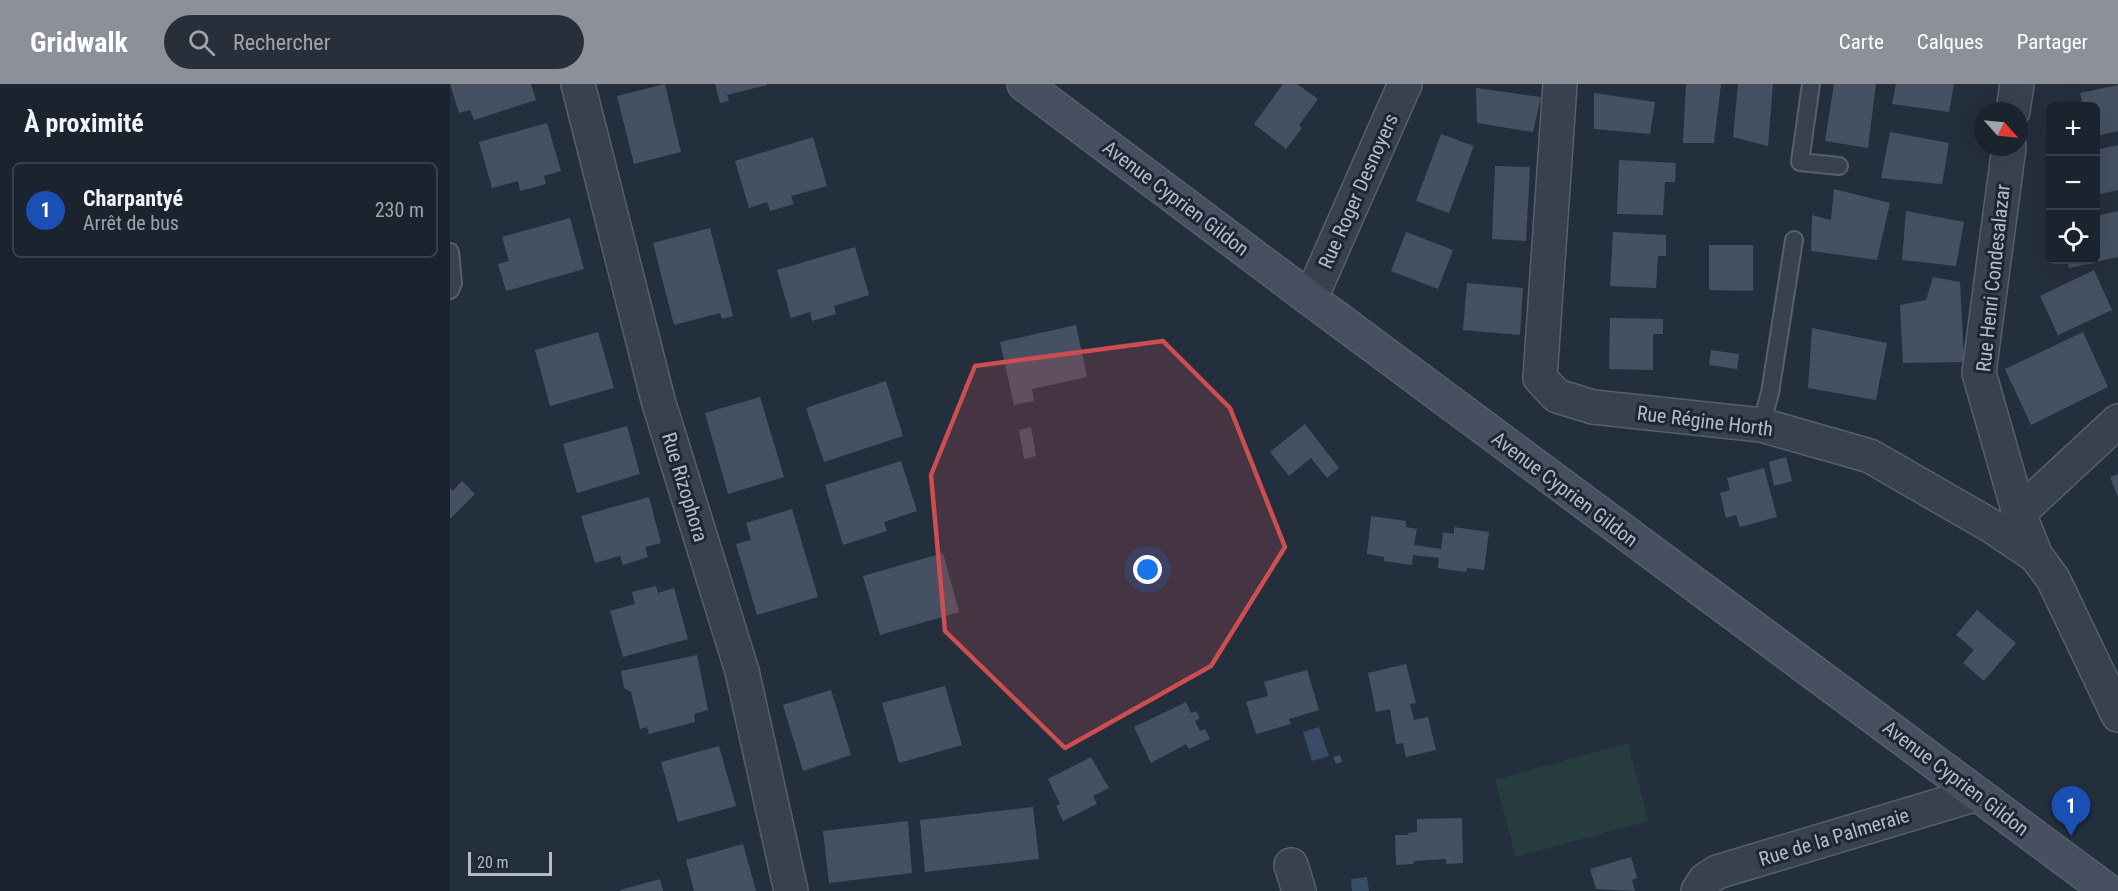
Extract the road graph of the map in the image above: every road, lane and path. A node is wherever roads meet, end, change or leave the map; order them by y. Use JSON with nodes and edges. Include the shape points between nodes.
{"nodes":[{"id":1,"x":578,"y":84,"type":"edge"},
{"id":2,"x":1024,"y":84,"type":"edge"},
{"id":3,"x":1560,"y":84,"type":"edge"},
{"id":4,"x":1811,"y":84,"type":"edge"},
{"id":5,"x":2017,"y":84,"type":"edge"},
{"id":6,"x":1395,"y":88,"type":"edge"},
{"id":7,"x":2014,"y":102,"type":"edge"},
{"id":8,"x":2008,"y":156,"type":"edge"},
{"id":9,"x":1839,"y":166,"type":"dead end"},
{"id":10,"x":1794,"y":240,"type":"dead end"},
{"id":11,"x":450,"y":252,"type":"edge"},
{"id":12,"x":450,"y":290,"type":"edge"},
{"id":13,"x":1308,"y":297,"type":"junction"},
{"id":14,"x":2118,"y":421,"type":"edge"},
{"id":15,"x":1761,"y":424,"type":"junction"},
{"id":16,"x":2019,"y":513,"type":"junction"},
{"id":17,"x":2036,"y":556,"type":"junction"},
{"id":18,"x":2118,"y":715,"type":"edge"},
{"id":19,"x":1977,"y":794,"type":"junction"},
{"id":20,"x":791,"y":891,"type":"edge"},
{"id":21,"x":1698,"y":891,"type":"edge"},
{"id":22,"x":2108,"y":891,"type":"edge"}],
"edges":[{"from":1,"to":20,"type":"street","name":"Rue Rizophora","via":[[658,400],[742,671]]},
{"from":2,"to":13,"type":"street","name":"Avenue Cyprien Gildon"},
{"from":3,"to":15,"type":"street","name":"Rue Régine Horth","via":[[1540,378],[1557,396],[1593,407]]},
{"from":4,"to":9,"type":"lane","via":[[1800,162]]},
{"from":5,"to":7,"type":"street"},
{"from":6,"to":13,"type":"street","name":"Rue Roger Desnoyers","via":[[1317,284]]},
{"from":8,"to":16,"type":"street","name":"Rue Henri Condesalazar","via":[[1979,373]]},
{"from":10,"to":15,"type":"lane","via":[[1770,393]]},
{"from":11,"to":12,"type":"lane"},
{"from":13,"to":19,"type":"street","name":"Avenue Cyprien Gildon"},
{"from":14,"to":16,"type":"street"},
{"from":15,"to":17,"type":"street","name":"Rue Régine Horth","via":[[1870,456]]},
{"from":16,"to":17,"type":"street","name":"Rue Henri Condesalazar"},
{"from":17,"to":18,"type":"street","name":"Rue Régine Horth","via":[[2053,579]]},
{"from":19,"to":21,"type":"street","name":"Rue de la Palmeraie","via":[[1717,872]]},
{"from":19,"to":22,"type":"street","name":"Avenue Cyprien Gildon"}]}
